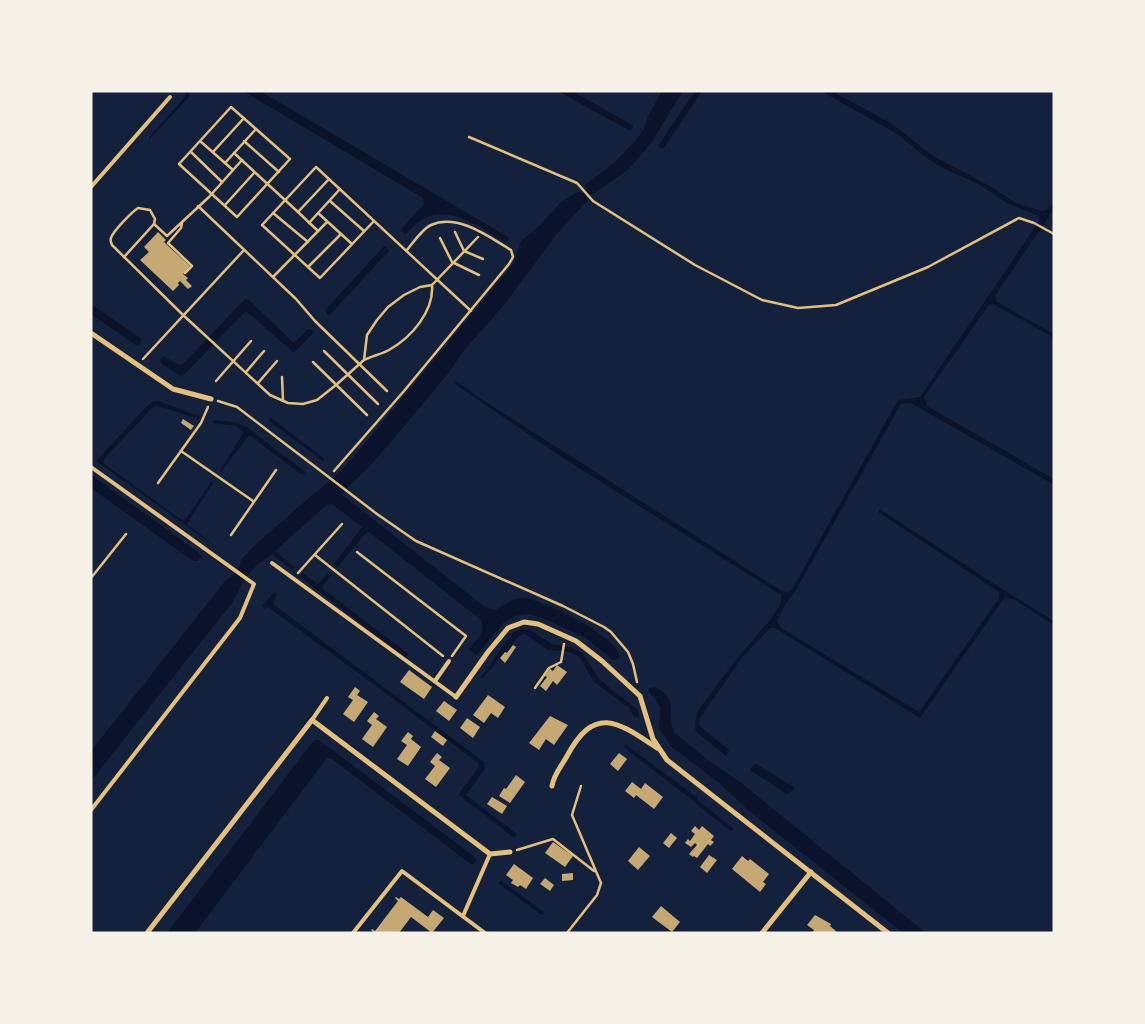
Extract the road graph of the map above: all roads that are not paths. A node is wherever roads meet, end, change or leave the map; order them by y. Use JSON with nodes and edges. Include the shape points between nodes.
{"nodes":[{"id":1,"x":170,"y":97,"type":"dead end"},
{"id":2,"x":91,"y":187,"type":"edge"},
{"id":3,"x":91,"y":333,"type":"edge"},
{"id":4,"x":211,"y":399,"type":"road end"},
{"id":5,"x":91,"y":468,"type":"edge"},
{"id":6,"x":272,"y":563,"type":"dead end"},
{"id":7,"x":449,"y":661,"type":"road end"},
{"id":8,"x":434,"y":682,"type":"junction"},
{"id":9,"x":456,"y":696,"type":"joint"},
{"id":10,"x":327,"y":698,"type":"dead end"},
{"id":11,"x":312,"y":720,"type":"junction"},
{"id":12,"x":659,"y":749,"type":"junction"},
{"id":13,"x":552,"y":786,"type":"dead end"},
{"id":14,"x":91,"y":810,"type":"edge"},
{"id":15,"x":510,"y":852,"type":"road end"},
{"id":16,"x":490,"y":854,"type":"junction"},
{"id":17,"x":811,"y":872,"type":"junction"},
{"id":18,"x":463,"y":916,"type":"junction"},
{"id":19,"x":147,"y":933,"type":"edge"},
{"id":20,"x":353,"y":933,"type":"edge"},
{"id":21,"x":485,"y":933,"type":"edge"},
{"id":22,"x":762,"y":933,"type":"edge"},
{"id":23,"x":888,"y":933,"type":"edge"}],
"edges":[{"from":1,"to":2,"type":"lane"},
{"from":3,"to":4,"type":"street","via":[[174,389]]},
{"from":5,"to":14,"type":"lane","via":[[254,584],[240,618]]},
{"from":6,"to":8,"type":"lane"},
{"from":7,"to":8,"type":"lane"},
{"from":8,"to":9,"type":"lane"},
{"from":9,"to":12,"type":"street","via":[[508,628],[524,622],[538,624],[576,641],[640,696]]},
{"from":10,"to":11,"type":"lane"},
{"from":11,"to":16,"type":"street"},
{"from":11,"to":19,"type":"street"},
{"from":12,"to":13,"type":"street","via":[[619,724],[594,725],[577,740],[554,776]]},
{"from":12,"to":17,"type":"street","via":[[668,760]]},
{"from":15,"to":16,"type":"street"},
{"from":16,"to":18,"type":"lane"},
{"from":17,"to":22,"type":"street"},
{"from":17,"to":23,"type":"street"},
{"from":18,"to":20,"type":"lane","via":[[402,871]]},
{"from":18,"to":21,"type":"lane"}]}
